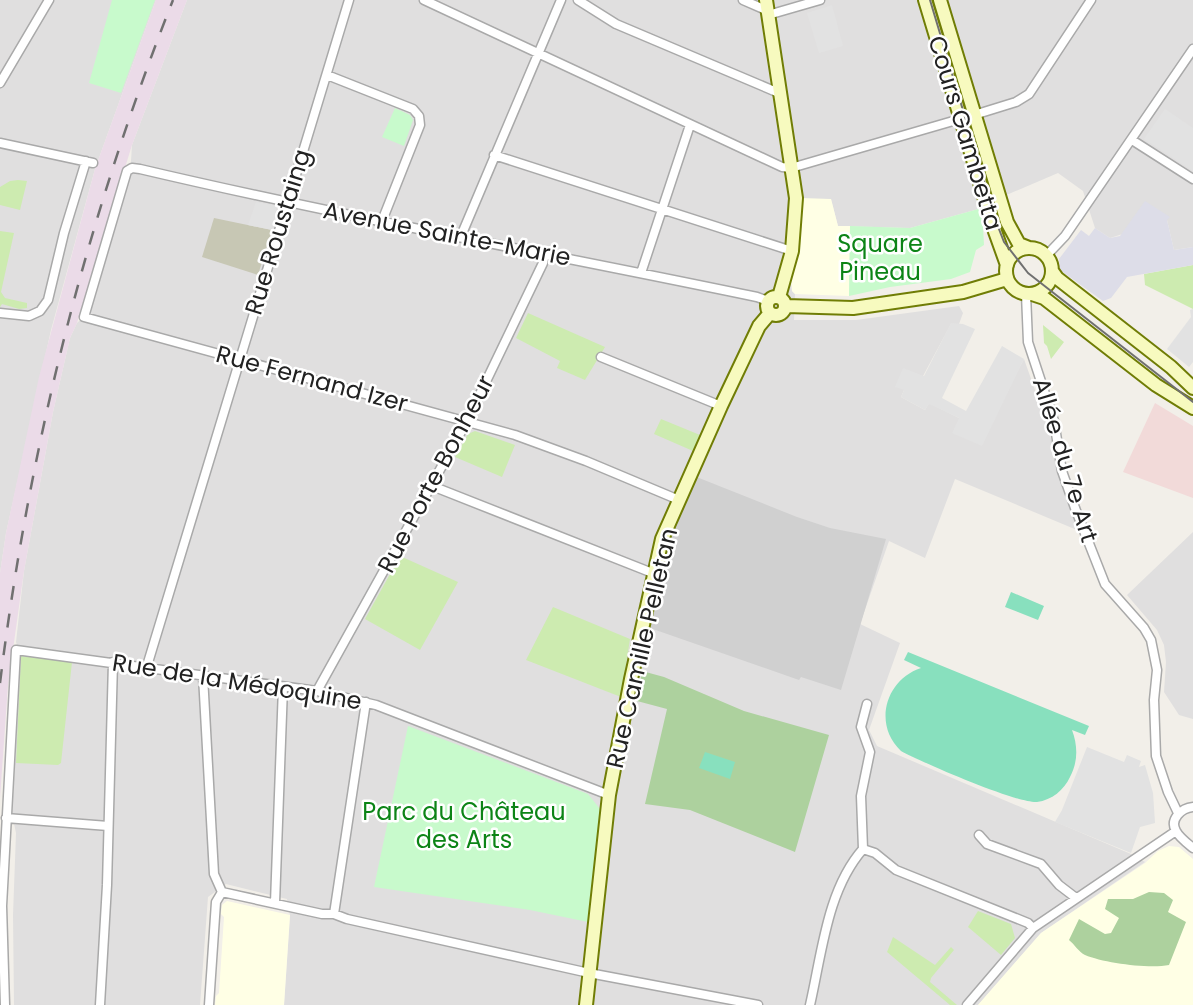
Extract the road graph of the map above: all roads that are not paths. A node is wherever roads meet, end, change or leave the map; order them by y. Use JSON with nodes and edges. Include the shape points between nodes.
{"nodes":[{"id":1,"x":49,"y":0,"type":"edge"},
{"id":2,"x":349,"y":0,"type":"edge"},
{"id":3,"x":424,"y":0,"type":"edge"},
{"id":4,"x":561,"y":0,"type":"edge"},
{"id":5,"x":578,"y":0,"type":"edge"},
{"id":6,"x":743,"y":0,"type":"edge"},
{"id":7,"x":820,"y":0,"type":"edge"},
{"id":8,"x":925,"y":0,"type":"edge"},
{"id":9,"x":940,"y":0,"type":"edge"},
{"id":10,"x":1091,"y":0,"type":"edge"},
{"id":11,"x":767,"y":9,"type":"edge"},
{"id":12,"x":1193,"y":49,"type":"edge"},
{"id":13,"x":538,"y":52,"type":"junction"},
{"id":14,"x":327,"y":75,"type":"junction"},
{"id":15,"x":0,"y":83,"type":"edge"},
{"id":16,"x":779,"y":93,"type":"junction"},
{"id":17,"x":974,"y":115,"type":"junction"},
{"id":18,"x":960,"y":119,"type":"junction"},
{"id":19,"x":690,"y":125,"type":"junction"},
{"id":20,"x":1132,"y":140,"type":"junction"},
{"id":21,"x":0,"y":144,"type":"edge"},
{"id":22,"x":494,"y":155,"type":"junction"},
{"id":23,"x":791,"y":168,"type":"junction"},
{"id":24,"x":127,"y":171,"type":"joint"},
{"id":25,"x":1193,"y":179,"type":"edge"},
{"id":26,"x":287,"y":202,"type":"junction"},
{"id":27,"x":662,"y":208,"type":"junction"},
{"id":28,"x":382,"y":221,"type":"junction"},
{"id":29,"x":461,"y":236,"type":"junction"},
{"id":30,"x":1029,"y":248,"type":"junction"},
{"id":31,"x":792,"y":251,"type":"junction"},
{"id":32,"x":545,"y":254,"type":"junction"},
{"id":33,"x":1046,"y":256,"type":"junction"},
{"id":34,"x":1052,"y":271,"type":"junction"},
{"id":35,"x":1007,"y":272,"type":"junction"},
{"id":36,"x":640,"y":273,"type":"junction"},
{"id":37,"x":1029,"y":294,"type":"junction"},
{"id":38,"x":776,"y":304,"type":"junction"},
{"id":39,"x":0,"y":313,"type":"edge"},
{"id":40,"x":601,"y":357,"type":"dead end"},
{"id":41,"x":239,"y":359,"type":"junction"},
{"id":42,"x":1193,"y":388,"type":"edge"},
{"id":43,"x":720,"y":406,"type":"junction"},
{"id":44,"x":1193,"y":408,"type":"edge"},
{"id":45,"x":467,"y":421,"type":"junction"},
{"id":46,"x":432,"y":486,"type":"junction"},
{"id":47,"x":679,"y":500,"type":"junction"},
{"id":48,"x":654,"y":574,"type":"junction"},
{"id":49,"x":113,"y":662,"type":"junction"},
{"id":50,"x":147,"y":666,"type":"junction"},
{"id":51,"x":203,"y":676,"type":"junction"},
{"id":52,"x":283,"y":687,"type":"junction"},
{"id":53,"x":317,"y":691,"type":"junction"},
{"id":54,"x":366,"y":702,"type":"junction"},
{"id":55,"x":867,"y":704,"type":"dead end"},
{"id":56,"x":609,"y":795,"type":"junction"},
{"id":57,"x":1193,"y":807,"type":"edge"},
{"id":58,"x":1178,"y":813,"type":"junction"},
{"id":59,"x":6,"y":818,"type":"junction"},
{"id":60,"x":108,"y":826,"type":"junction"},
{"id":61,"x":1176,"y":831,"type":"junction"},
{"id":62,"x":979,"y":835,"type":"dead end"},
{"id":63,"x":1193,"y":848,"type":"edge"},
{"id":64,"x":863,"y":849,"type":"junction"},
{"id":65,"x":222,"y":892,"type":"junction"},
{"id":66,"x":1076,"y":898,"type":"junction"},
{"id":67,"x":275,"y":903,"type":"junction"},
{"id":68,"x":334,"y":914,"type":"junction"},
{"id":69,"x":1034,"y":928,"type":"junction"},
{"id":70,"x":589,"y":973,"type":"junction"},
{"id":71,"x":702,"y":999,"type":"edge"},
{"id":72,"x":5,"y":1005,"type":"edge"},
{"id":73,"x":100,"y":1005,"type":"edge"},
{"id":74,"x":209,"y":1005,"type":"edge"},
{"id":75,"x":586,"y":1005,"type":"edge"},
{"id":76,"x":758,"y":1005,"type":"edge"},
{"id":77,"x":810,"y":1005,"type":"edge"},
{"id":78,"x":967,"y":1005,"type":"edge"}],
"edges":[{"from":1,"to":15,"type":"street"},
{"from":2,"to":14,"type":"street","name":"Rue Roustaing"},
{"from":3,"to":13,"type":"street"},
{"from":4,"to":13,"type":"street"},
{"from":5,"to":16,"type":"street","via":[[617,24]]},
{"from":6,"to":11,"type":"street"},
{"from":7,"to":11,"type":"street"},
{"from":8,"to":18,"type":"street","name":"Cours Gambetta"},
{"from":9,"to":17,"type":"street","name":"Cours Gambetta"},
{"from":10,"to":17,"type":"street","via":[[1029,94]]},
{"from":11,"to":16,"type":"street","name":"Rue Camille Pelletan"},
{"from":12,"to":20,"type":"street"},
{"from":13,"to":19,"type":"street"},
{"from":13,"to":22,"type":"street"},
{"from":14,"to":26,"type":"street","name":"Rue Roustaing"},
{"from":14,"to":28,"type":"street","via":[[413,109],[419,116],[420,125]]},
{"from":16,"to":23,"type":"street","name":"Rue Camille Pelletan"},
{"from":17,"to":30,"type":"street","name":"Cours Gambetta","via":[[1007,222],[1019,244]]},
{"from":18,"to":23,"type":"street"},
{"from":18,"to":35,"type":"street","name":"Cours Gambetta"},
{"from":19,"to":23,"type":"street"},
{"from":19,"to":27,"type":"street"},
{"from":20,"to":25,"type":"street"},
{"from":20,"to":33,"type":"street"},
{"from":21,"to":39,"type":"street","via":[[89,162],[64,233],[48,300],[29,316]]},
{"from":22,"to":27,"type":"street"},
{"from":22,"to":29,"type":"street"},
{"from":23,"to":31,"type":"street","name":"Rue Camille Pelletan","via":[[796,198]]},
{"from":24,"to":26,"type":"street","name":"Avenue Sainte-Marie","via":[[132,167]]},
{"from":24,"to":41,"type":"street","name":"Rue Fernand Izer","via":[[84,317]]},
{"from":26,"to":28,"type":"street","name":"Avenue Sainte-Marie"},
{"from":26,"to":41,"type":"street","name":"Rue Roustaing"},
{"from":27,"to":31,"type":"street"},
{"from":27,"to":36,"type":"street"},
{"from":28,"to":29,"type":"street","name":"Avenue Sainte-Marie"},
{"from":29,"to":32,"type":"street","name":"Avenue Sainte-Marie"},
{"from":30,"to":33,"type":"street"},
{"from":30,"to":35,"type":"street","via":[[1016,252]]},
{"from":31,"to":38,"type":"street","name":"Rue Camille Pelletan"},
{"from":32,"to":36,"type":"street","name":"Avenue Sainte-Marie"},
{"from":32,"to":45,"type":"street","name":"Rue Porte Bonheur"},
{"from":33,"to":34,"type":"street"},
{"from":34,"to":37,"type":"street","via":[[1045,287]]},
{"from":34,"to":42,"type":"street"},
{"from":35,"to":37,"type":"street","via":[[1015,289]]},
{"from":35,"to":38,"type":"street","via":[[963,292],[853,308]]},
{"from":36,"to":38,"type":"street","name":"Avenue Sainte-Marie"},
{"from":37,"to":44,"type":"street","via":[[1044,298]]},
{"from":37,"to":58,"type":"street","name":"Allée du 7e Art","via":[[1028,342],[1054,421],[1062,471],[1098,568],[1116,599],[1152,640],[1157,670],[1156,756]]},
{"from":38,"to":43,"type":"street","name":"Rue Camille Pelletan","via":[[759,326]]},
{"from":40,"to":43,"type":"street"},
{"from":41,"to":45,"type":"street","name":"Rue Fernand Izer"},
{"from":41,"to":50,"type":"street","name":"Rue Roustaing"},
{"from":43,"to":47,"type":"street","name":"Rue Camille Pelletan"},
{"from":45,"to":46,"type":"street","name":"Rue Porte Bonheur"},
{"from":45,"to":47,"type":"street","name":"Rue Fernand Izer","via":[[544,445]]},
{"from":46,"to":48,"type":"street"},
{"from":46,"to":53,"type":"street","name":"Rue Porte Bonheur"},
{"from":47,"to":48,"type":"street","name":"Rue Camille Pelletan","via":[[662,539]]},
{"from":48,"to":56,"type":"street","name":"Rue Camille Pelletan"},
{"from":49,"to":50,"type":"street","name":"Rue de la Médoquine"},
{"from":49,"to":59,"type":"street","name":"Rue de la Médoquine","via":[[16,650]]},
{"from":49,"to":60,"type":"street"},
{"from":50,"to":51,"type":"street","name":"Rue de la Médoquine"},
{"from":51,"to":52,"type":"street","name":"Rue de la Médoquine"},
{"from":51,"to":65,"type":"street","via":[[214,874]]},
{"from":52,"to":53,"type":"street","name":"Rue de la Médoquine"},
{"from":52,"to":67,"type":"street"},
{"from":53,"to":54,"type":"street","name":"Rue de la Médoquine"},
{"from":54,"to":56,"type":"street","name":"Rue de la Médoquine"},
{"from":54,"to":68,"type":"street"},
{"from":55,"to":64,"type":"street","via":[[861,727],[870,752],[861,796]]},
{"from":56,"to":70,"type":"street","name":"Rue Camille Pelletan"},
{"from":57,"to":58,"type":"street"},
{"from":58,"to":61,"type":"street"},
{"from":59,"to":60,"type":"street"},
{"from":59,"to":72,"type":"street","via":[[2,906]]},
{"from":60,"to":73,"type":"street"},
{"from":61,"to":63,"type":"street"},
{"from":61,"to":66,"type":"street"},
{"from":62,"to":66,"type":"street","via":[[987,844],[1041,864]]},
{"from":64,"to":69,"type":"street","via":[[896,870]]},
{"from":64,"to":77,"type":"street","via":[[850,863],[836,897]]},
{"from":65,"to":67,"type":"street"},
{"from":65,"to":74,"type":"street","via":[[216,902]]},
{"from":66,"to":69,"type":"street"},
{"from":67,"to":68,"type":"street"},
{"from":68,"to":70,"type":"street"},
{"from":69,"to":78,"type":"street"},
{"from":70,"to":71,"type":"street"},
{"from":70,"to":75,"type":"street","name":"Rue Camille Pelletan"},
{"from":71,"to":76,"type":"street"}]}
